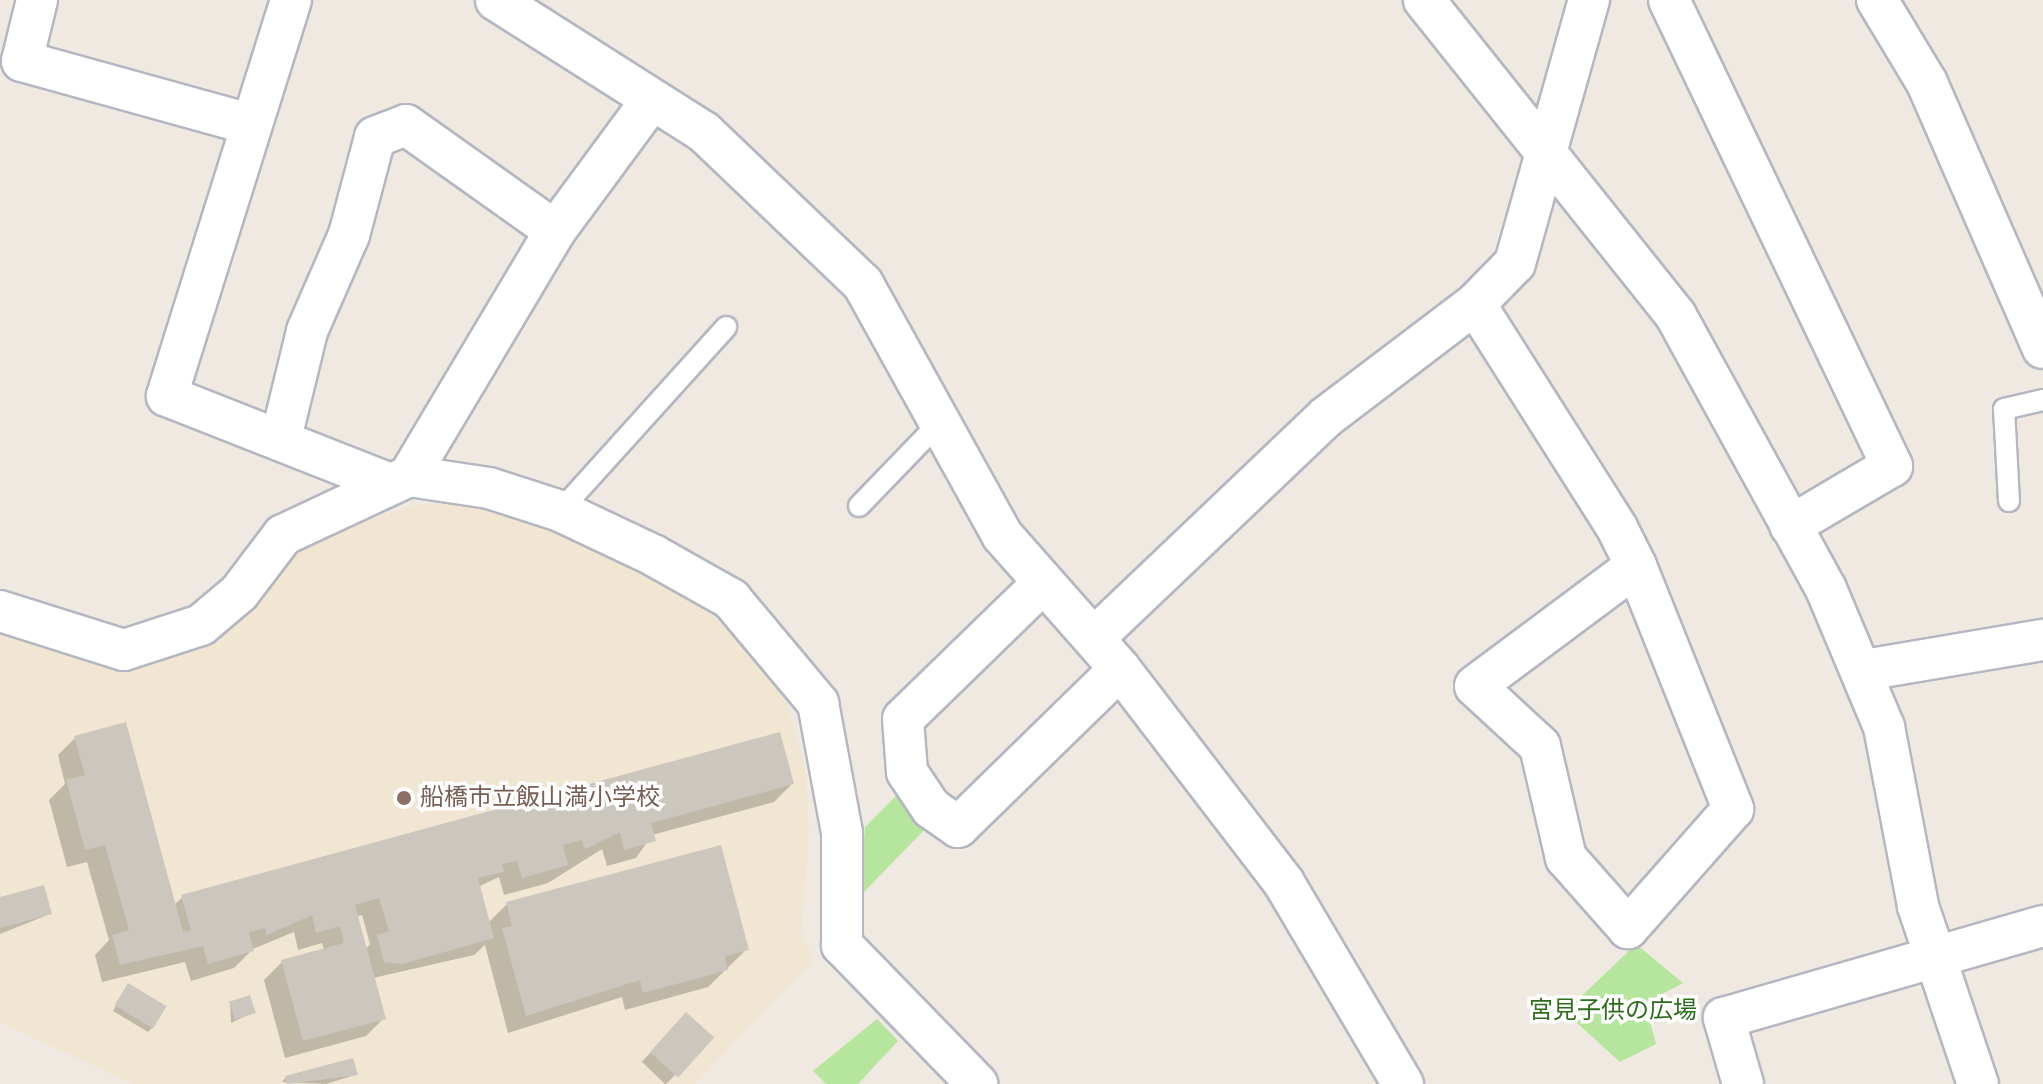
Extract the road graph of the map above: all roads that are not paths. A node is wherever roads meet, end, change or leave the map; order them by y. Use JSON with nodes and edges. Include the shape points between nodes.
{"nodes":[{"id":1,"x":37,"y":0,"type":"edge"},
{"id":2,"x":291,"y":0,"type":"edge"},
{"id":3,"x":496,"y":0,"type":"edge"},
{"id":4,"x":1424,"y":0,"type":"edge"},
{"id":5,"x":1589,"y":0,"type":"edge"},
{"id":6,"x":1669,"y":0,"type":"edge"},
{"id":7,"x":1877,"y":0,"type":"edge"},
{"id":8,"x":651,"y":101,"type":"junction"},
{"id":9,"x":249,"y":124,"type":"junction"},
{"id":10,"x":1546,"y":149,"type":"junction"},
{"id":11,"x":555,"y":231,"type":"junction"},
{"id":12,"x":1475,"y":304,"type":"junction"},
{"id":13,"x":726,"y":327,"type":"dead end"},
{"id":14,"x":2043,"y":348,"type":"edge"},
{"id":15,"x":2043,"y":400,"type":"edge"},
{"id":16,"x":943,"y":419,"type":"junction"},
{"id":17,"x":281,"y":438,"type":"junction"},
{"id":18,"x":397,"y":479,"type":"junction"},
{"id":19,"x":2009,"y":501,"type":"dead end"},
{"id":20,"x":859,"y":506,"type":"dead end"},
{"id":21,"x":560,"y":511,"type":"junction"},
{"id":22,"x":1790,"y":526,"type":"junction"},
{"id":23,"x":1636,"y":566,"type":"junction"},
{"id":24,"x":1043,"y":583,"type":"junction"},
{"id":25,"x":0,"y":611,"type":"edge"},
{"id":26,"x":1094,"y":638,"type":"junction"},
{"id":27,"x":2043,"y":640,"type":"edge"},
{"id":28,"x":1120,"y":669,"type":"junction"},
{"id":29,"x":1865,"y":670,"type":"junction"},
{"id":30,"x":2043,"y":926,"type":"edge"},
{"id":31,"x":1933,"y":955,"type":"junction"},
{"id":32,"x":977,"y":1084,"type":"edge"},
{"id":33,"x":1403,"y":1084,"type":"edge"},
{"id":34,"x":1743,"y":1084,"type":"edge"},
{"id":35,"x":1978,"y":1084,"type":"edge"}],
"edges":[{"from":1,"to":9,"type":"street","via":[[22,61]]},
{"from":2,"to":9,"type":"street"},
{"from":3,"to":8,"type":"street"},
{"from":4,"to":10,"type":"street"},
{"from":5,"to":10,"type":"street"},
{"from":6,"to":22,"type":"street","via":[[1892,466]]},
{"from":7,"to":14,"type":"street","via":[[1927,83]]},
{"from":8,"to":11,"type":"street"},
{"from":8,"to":16,"type":"street","via":[[704,132],[863,284]]},
{"from":9,"to":17,"type":"street","via":[[167,396]]},
{"from":10,"to":12,"type":"street","via":[[1515,263]]},
{"from":10,"to":22,"type":"street","via":[[1676,316]]},
{"from":11,"to":17,"type":"street","via":[[406,125],[375,137],[349,235],[307,331]]},
{"from":11,"to":18,"type":"street"},
{"from":12,"to":23,"type":"street"},
{"from":12,"to":26,"type":"street","via":[[1326,417]]},
{"from":13,"to":21,"type":"lane"},
{"from":15,"to":19,"type":"lane","via":[[2004,409]]},
{"from":16,"to":20,"type":"lane"},
{"from":16,"to":24,"type":"street","via":[[1002,535]]},
{"from":17,"to":18,"type":"street"},
{"from":18,"to":21,"type":"street","via":[[489,488]]},
{"from":18,"to":25,"type":"street","via":[[283,535],[239,593],[201,625],[124,650]]},
{"from":21,"to":32,"type":"street","via":[[731,599],[786,657],[818,703],[835,779],[842,945]]},
{"from":22,"to":29,"type":"street"},
{"from":23,"to":23,"type":"street","via":[[1475,686],[1540,746],[1566,858],[1628,928],[1733,809]]},
{"from":24,"to":26,"type":"street"},
{"from":24,"to":28,"type":"street","via":[[903,719],[907,772],[931,808],[958,827]]},
{"from":26,"to":28,"type":"street"},
{"from":27,"to":29,"type":"street"},
{"from":28,"to":33,"type":"street","via":[[1284,883]]},
{"from":29,"to":31,"type":"street"},
{"from":30,"to":31,"type":"street"},
{"from":31,"to":34,"type":"street","via":[[1724,1018]]},
{"from":31,"to":35,"type":"street"}]}
